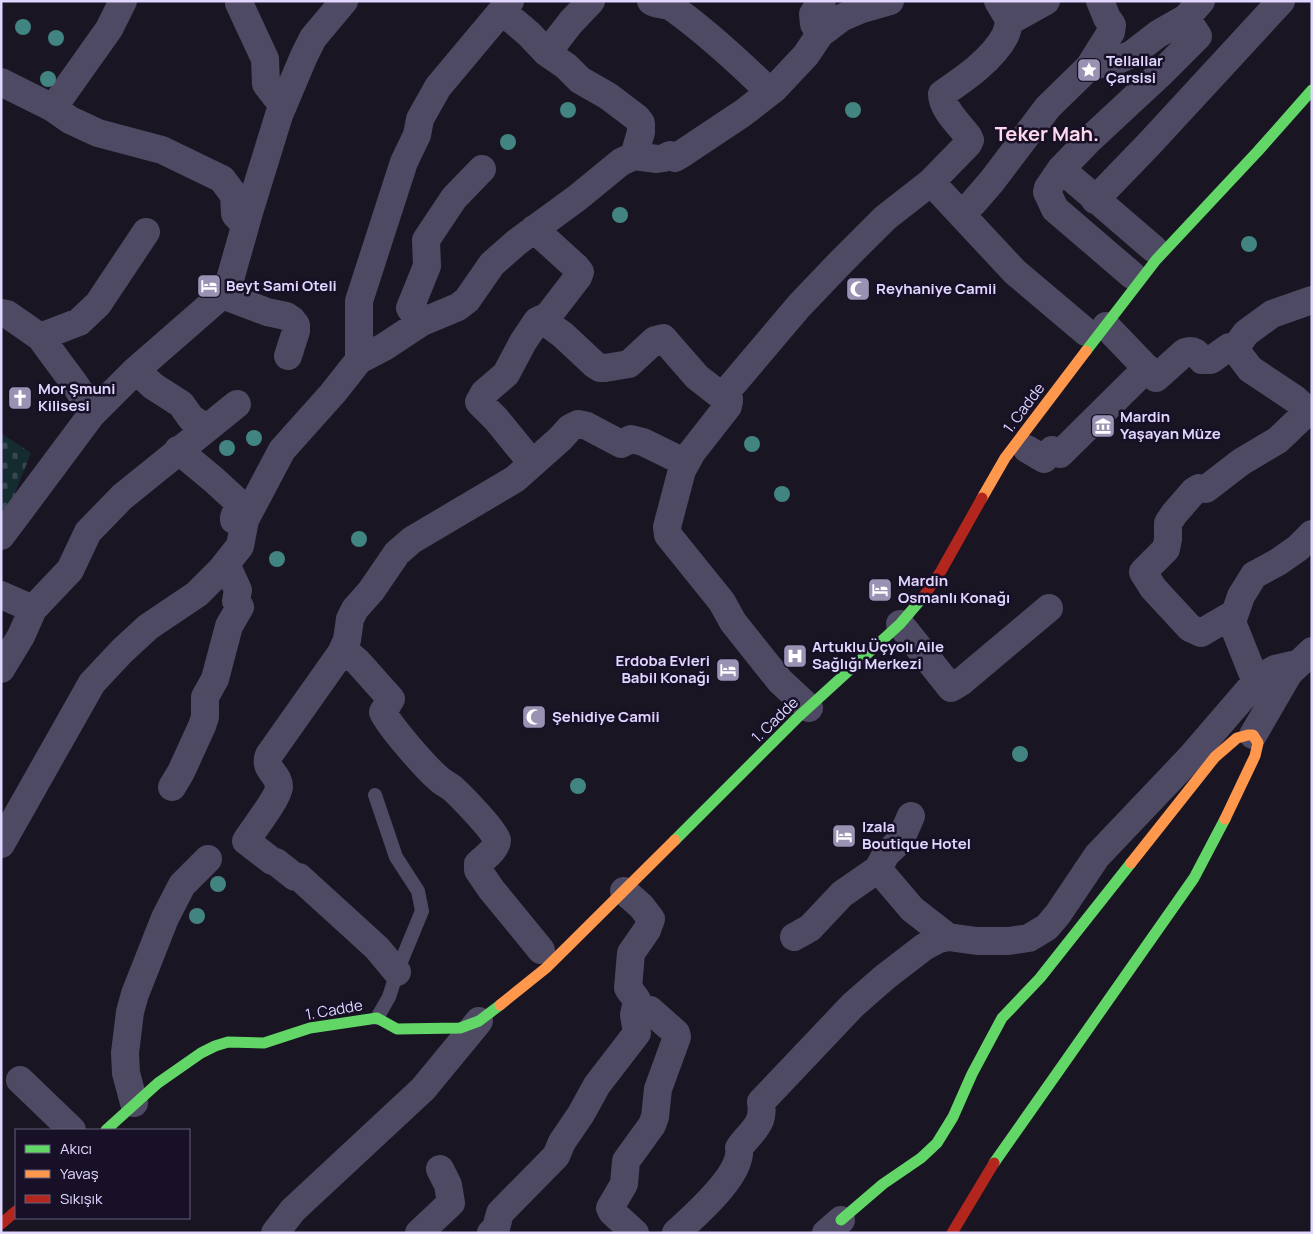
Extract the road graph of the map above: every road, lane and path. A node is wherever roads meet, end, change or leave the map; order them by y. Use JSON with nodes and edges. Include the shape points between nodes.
{"nodes":[{"id":1,"x":123,"y":1,"type":"edge"},
{"id":2,"x":240,"y":1,"type":"edge"},
{"id":3,"x":591,"y":1,"type":"edge"},
{"id":4,"x":822,"y":1,"type":"edge"},
{"id":5,"x":890,"y":1,"type":"edge"},
{"id":6,"x":1046,"y":1,"type":"edge"},
{"id":7,"x":1100,"y":1,"type":"edge"},
{"id":8,"x":1281,"y":1,"type":"edge"},
{"id":9,"x":340,"y":2,"type":"edge"},
{"id":10,"x":660,"y":2,"type":"edge"},
{"id":11,"x":506,"y":6,"type":"edge"},
{"id":12,"x":1193,"y":10,"type":"edge"},
{"id":13,"x":1004,"y":11,"type":"edge"},
{"id":14,"x":820,"y":34,"type":"junction"},
{"id":15,"x":547,"y":53,"type":"junction"},
{"id":16,"x":1088,"y":67,"type":"junction"},
{"id":17,"x":1,"y":82,"type":"edge"},
{"id":18,"x":1312,"y":90,"type":"edge"},
{"id":19,"x":770,"y":92,"type":"junction"},
{"id":20,"x":283,"y":106,"type":"junction"},
{"id":21,"x":53,"y":108,"type":"junction"},
{"id":22,"x":634,"y":156,"type":"junction"},
{"id":23,"x":482,"y":169,"type":"dead end"},
{"id":24,"x":1061,"y":169,"type":"junction"},
{"id":25,"x":931,"y":182,"type":"junction"},
{"id":26,"x":1095,"y":200,"type":"junction"},
{"id":27,"x":961,"y":214,"type":"junction"},
{"id":28,"x":246,"y":225,"type":"junction"},
{"id":29,"x":534,"y":229,"type":"junction"},
{"id":30,"x":146,"y":232,"type":"dead end"},
{"id":31,"x":1154,"y":249,"type":"dead end"},
{"id":32,"x":1132,"y":275,"type":"dead end"},
{"id":33,"x":222,"y":295,"type":"junction"},
{"id":34,"x":1312,"y":300,"type":"edge"},
{"id":35,"x":1,"y":313,"type":"edge"},
{"id":36,"x":541,"y":319,"type":"junction"},
{"id":37,"x":426,"y":320,"type":"junction"},
{"id":38,"x":1096,"y":329,"type":"junction"},
{"id":39,"x":40,"y":337,"type":"junction"},
{"id":40,"x":1238,"y":348,"type":"junction"},
{"id":41,"x":288,"y":356,"type":"dead end"},
{"id":42,"x":359,"y":360,"type":"junction"},
{"id":43,"x":1147,"y":368,"type":"junction"},
{"id":44,"x":136,"y":370,"type":"junction"},
{"id":45,"x":729,"y":402,"type":"junction"},
{"id":46,"x":237,"y":404,"type":"dead end"},
{"id":47,"x":1311,"y":411,"type":"edge"},
{"id":48,"x":92,"y":414,"type":"junction"},
{"id":49,"x":206,"y":428,"type":"junction"},
{"id":50,"x":1027,"y":449,"type":"dead end"},
{"id":51,"x":178,"y":450,"type":"junction"},
{"id":52,"x":532,"y":463,"type":"junction"},
{"id":53,"x":686,"y":463,"type":"junction"},
{"id":54,"x":244,"y":524,"type":"junction"},
{"id":55,"x":1312,"y":534,"type":"edge"},
{"id":56,"x":1,"y":536,"type":"edge"},
{"id":57,"x":226,"y":564,"type":"junction"},
{"id":58,"x":1,"y":595,"type":"edge"},
{"id":59,"x":1049,"y":608,"type":"dead end"},
{"id":60,"x":33,"y":609,"type":"junction"},
{"id":61,"x":1235,"y":613,"type":"junction"},
{"id":62,"x":900,"y":624,"type":"junction"},
{"id":63,"x":342,"y":649,"type":"junction"},
{"id":64,"x":1304,"y":657,"type":"edge"},
{"id":65,"x":1,"y":669,"type":"edge"},
{"id":66,"x":1256,"y":682,"type":"junction"},
{"id":67,"x":809,"y":708,"type":"junction"},
{"id":68,"x":1253,"y":735,"type":"junction"},
{"id":69,"x":172,"y":787,"type":"dead end"},
{"id":70,"x":375,"y":795,"type":"dead end"},
{"id":71,"x":12,"y":802,"type":"edge"},
{"id":72,"x":911,"y":816,"type":"dead end"},
{"id":73,"x":1,"y":844,"type":"edge"},
{"id":74,"x":208,"y":859,"type":"dead end"},
{"id":75,"x":878,"y":869,"type":"junction"},
{"id":76,"x":624,"y":891,"type":"junction"},
{"id":77,"x":794,"y":937,"type":"dead end"},
{"id":78,"x":948,"y":938,"type":"junction"},
{"id":79,"x":541,"y":950,"type":"dead end"},
{"id":80,"x":397,"y":972,"type":"junction"},
{"id":81,"x":377,"y":1018,"type":"junction"},
{"id":82,"x":479,"y":1021,"type":"junction"},
{"id":83,"x":636,"y":1026,"type":"junction"},
{"id":84,"x":20,"y":1080,"type":"dead end"},
{"id":85,"x":134,"y":1103,"type":"junction"},
{"id":86,"x":71,"y":1129,"type":"edge"},
{"id":87,"x":107,"y":1129,"type":"edge"},
{"id":88,"x":440,"y":1169,"type":"dead end"},
{"id":89,"x":293,"y":1210,"type":"junction"},
{"id":90,"x":15,"y":1212,"type":"edge"},
{"id":91,"x":1,"y":1224,"type":"edge"},
{"id":92,"x":833,"y":1226,"type":"edge"},
{"id":93,"x":254,"y":1233,"type":"edge"},
{"id":94,"x":275,"y":1233,"type":"edge"},
{"id":95,"x":419,"y":1233,"type":"edge"},
{"id":96,"x":491,"y":1233,"type":"edge"},
{"id":97,"x":635,"y":1233,"type":"edge"},
{"id":98,"x":676,"y":1233,"type":"edge"},
{"id":99,"x":952,"y":1233,"type":"edge"}],
"edges":[{"from":1,"to":21,"type":"street","via":[[109,29]]},
{"from":2,"to":20,"type":"street","via":[[265,59],[266,84]]},
{"from":3,"to":15,"type":"street"},
{"from":4,"to":14,"type":"street","via":[[813,14]]},
{"from":5,"to":14,"type":"street","via":[[840,18]]},
{"from":6,"to":13,"type":"street"},
{"from":7,"to":16,"type":"street","via":[[1112,25],[1111,32]]},
{"from":8,"to":26,"type":"street"},
{"from":9,"to":20,"type":"street","via":[[313,38]]},
{"from":10,"to":19,"type":"street","via":[[671,6],[712,39]]},
{"from":11,"to":15,"type":"street"},
{"from":11,"to":42,"type":"street","via":[[438,87],[420,119],[359,301]]},
{"from":12,"to":16,"type":"street","via":[[1132,54]]},
{"from":12,"to":24,"type":"street","via":[[1198,36]]},
{"from":13,"to":25,"type":"street","via":[[1005,36],[989,57],[942,94],[946,107],[970,140]]},
{"from":14,"to":19,"type":"street","via":[[806,55]]},
{"from":15,"to":22,"type":"street","via":[[642,123]]},
{"from":16,"to":27,"type":"street","via":[[1048,107],[992,181]]},
{"from":17,"to":21,"type":"street"},
{"from":18,"to":38,"type":"main road","name":"1. Cadde"},
{"from":19,"to":22,"type":"street","via":[[675,158],[670,155],[657,159]]},
{"from":20,"to":28,"type":"street"},
{"from":21,"to":28,"type":"street","via":[[98,133],[162,150],[222,179],[234,195],[235,214]]},
{"from":22,"to":29,"type":"street","via":[[621,162]]},
{"from":23,"to":37,"type":"street","via":[[454,198],[426,240],[427,266],[410,308]]},
{"from":24,"to":26,"type":"street"},
{"from":24,"to":32,"type":"street","via":[[1047,192],[1055,209]]},
{"from":25,"to":27,"type":"street"},
{"from":25,"to":45,"type":"street","via":[[885,218],[799,306],[727,391]]},
{"from":26,"to":31,"type":"street"},
{"from":27,"to":38,"type":"street","via":[[1015,272]]},
{"from":28,"to":33,"type":"street","via":[[229,283]]},
{"from":29,"to":36,"type":"street","via":[[580,272],[548,316]]},
{"from":29,"to":37,"type":"street","via":[[492,264],[467,300]]},
{"from":30,"to":39,"type":"street","via":[[98,304],[79,322]]},
{"from":33,"to":41,"type":"street","via":[[292,320],[296,331]]},
{"from":33,"to":44,"type":"street"},
{"from":34,"to":40,"type":"street","via":[[1272,314],[1246,332]]},
{"from":35,"to":39,"type":"street","via":[[8,314]]},
{"from":36,"to":45,"type":"street","via":[[600,368],[629,364],[655,340],[663,338],[697,377]]},
{"from":36,"to":52,"type":"street","via":[[536,321],[506,374],[484,393],[479,402]]},
{"from":37,"to":42,"type":"street"},
{"from":38,"to":43,"type":"street"},
{"from":38,"to":62,"type":"main road","name":"1. Cadde","via":[[1005,458],[941,571]]},
{"from":39,"to":48,"type":"street"},
{"from":40,"to":43,"type":"street","via":[[1229,347],[1211,360],[1202,360],[1190,350],[1156,378]]},
{"from":40,"to":47,"type":"street","via":[[1238,353],[1250,368]]},
{"from":42,"to":54,"type":"street","via":[[282,450]]},
{"from":43,"to":50,"type":"street","via":[[1060,454],[1052,450],[1044,459]]},
{"from":44,"to":48,"type":"street"},
{"from":44,"to":49,"type":"street"},
{"from":45,"to":53,"type":"street"},
{"from":46,"to":49,"type":"street"},
{"from":47,"to":61,"type":"street","via":[[1278,440],[1241,462],[1206,489],[1194,491],[1168,523],[1166,549],[1144,572],[1153,588],[1190,628],[1201,633]]},
{"from":48,"to":56,"type":"street"},
{"from":49,"to":51,"type":"street"},
{"from":51,"to":54,"type":"street","via":[[239,503],[234,520]]},
{"from":51,"to":60,"type":"street","via":[[122,497],[88,532],[70,570]]},
{"from":52,"to":53,"type":"street","via":[[578,424],[621,444],[631,439],[643,442]]},
{"from":52,"to":63,"type":"street","via":[[515,479],[412,540],[397,553],[350,619],[347,640]]},
{"from":53,"to":67,"type":"street","via":[[667,527],[668,535],[780,681]]},
{"from":54,"to":57,"type":"street","via":[[240,546]]},
{"from":55,"to":61,"type":"street","via":[[1298,548],[1254,575]]},
{"from":57,"to":69,"type":"street","via":[[238,590],[236,601],[240,607],[229,626],[215,679],[205,698],[206,716]]},
{"from":57,"to":71,"type":"street","via":[[197,594],[148,627],[92,683]]},
{"from":58,"to":60,"type":"street"},
{"from":59,"to":62,"type":"street","via":[[952,688]]},
{"from":60,"to":65,"type":"street"},
{"from":61,"to":66,"type":"street","via":[[1232,622]]},
{"from":62,"to":67,"type":"main road","name":"1. Cadde"},
{"from":63,"to":79,"type":"street","via":[[391,699],[383,712],[402,738],[496,836],[495,848],[478,864],[478,870]]},
{"from":63,"to":80,"type":"street","via":[[269,754],[266,761],[279,787],[246,841],[299,877],[377,948]]},
{"from":64,"to":66,"type":"street","via":[[1260,677]]},
{"from":64,"to":68,"type":"street","via":[[1290,673]]},
{"from":66,"to":78,"type":"street","via":[[1192,756],[1097,856],[1047,927],[1029,938],[1009,941]]},
{"from":67,"to":76,"type":"main road","name":"1. Cadde"},
{"from":68,"to":92,"type":"main road","via":[[1236,738],[1216,757],[1040,978],[1002,1018],[937,1143]]},
{"from":68,"to":99,"type":"main road","via":[[1258,743],[1255,756],[1215,840],[1179,901],[1000,1154]]},
{"from":70,"to":80,"type":"lane","via":[[396,857],[418,892],[422,911]]},
{"from":71,"to":73,"type":"street"},
{"from":72,"to":75,"type":"street","via":[[900,841],[886,854]]},
{"from":74,"to":85,"type":"street","via":[[182,885],[165,918],[135,994],[125,1053],[126,1073]]},
{"from":75,"to":77,"type":"street","via":[[842,894],[810,928]]},
{"from":75,"to":78,"type":"street","via":[[912,909]]},
{"from":76,"to":82,"type":"main road","name":"1. Cadde","via":[[546,968]]},
{"from":76,"to":83,"type":"street","via":[[651,919],[632,953],[628,988],[637,1000]]},
{"from":78,"to":98,"type":"street","via":[[924,947],[885,977],[789,1071],[761,1102],[760,1122],[738,1148],[740,1154],[729,1176],[713,1198]]},
{"from":80,"to":81,"type":"lane","via":[[389,997]]},
{"from":81,"to":82,"type":"main road","name":"1. Cadde","via":[[397,1029],[460,1028]]},
{"from":81,"to":85,"type":"main road","name":"1. Cadde","via":[[310,1028],[264,1043],[228,1042],[215,1046],[158,1083]]},
{"from":82,"to":89,"type":"street","via":[[423,1089]]},
{"from":83,"to":96,"type":"street","via":[[637,1033],[597,1085],[556,1156],[500,1214]]},
{"from":83,"to":97,"type":"street","via":[[650,1010],[676,1033],[676,1037],[658,1089],[655,1118],[626,1160],[624,1184],[610,1208]]},
{"from":84,"to":86,"type":"street"},
{"from":85,"to":87,"type":"main road","name":"1. Cadde"},
{"from":88,"to":95,"type":"street","via":[[448,1185],[450,1203]]},
{"from":89,"to":93,"type":"street"},
{"from":89,"to":94,"type":"street"},
{"from":90,"to":91,"type":"main road"}]}
